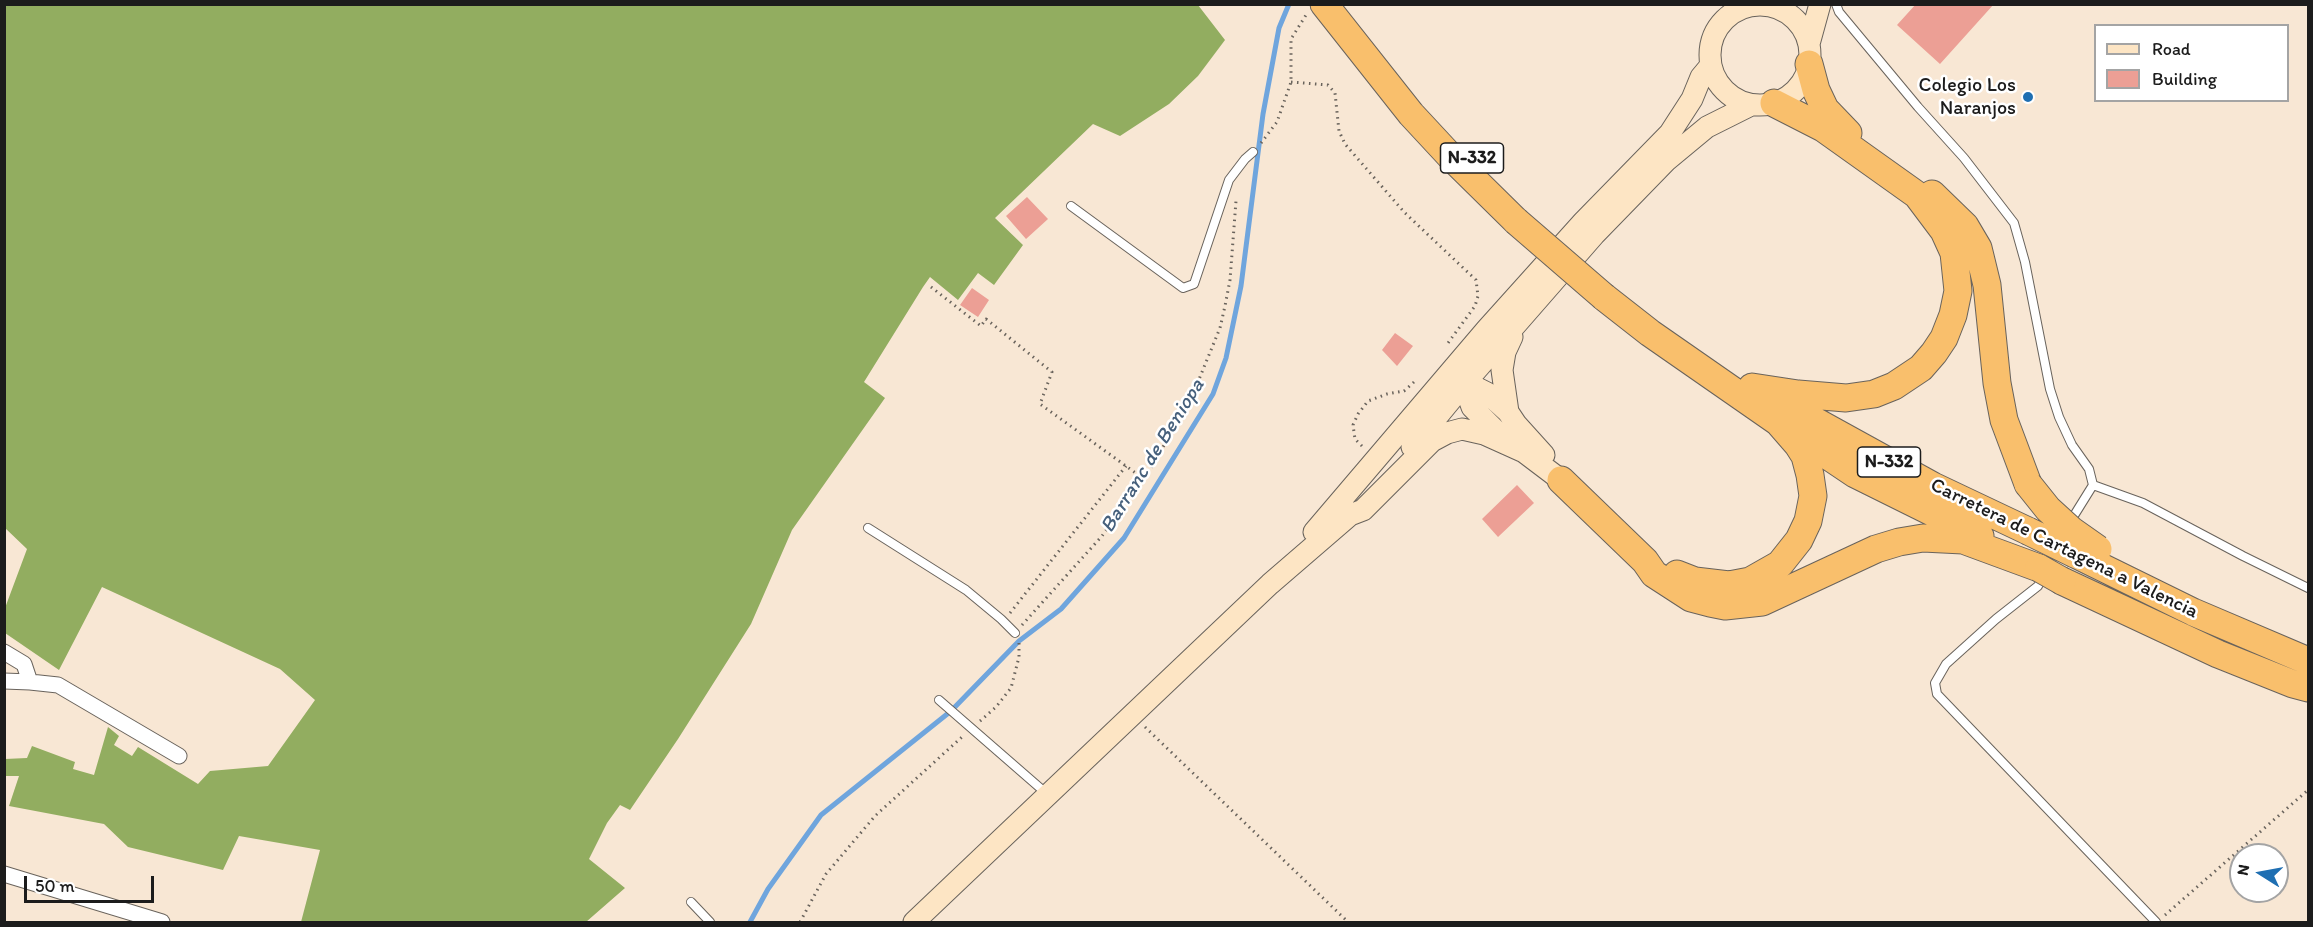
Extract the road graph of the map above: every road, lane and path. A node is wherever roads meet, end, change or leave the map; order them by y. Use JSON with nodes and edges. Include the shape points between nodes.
{"nodes":[{"id":1,"x":1340,"y":4,"type":"edge"},
{"id":2,"x":1820,"y":4,"type":"edge"},
{"id":3,"x":1836,"y":4,"type":"edge"},
{"id":4,"x":1763,"y":5,"type":"edge"},
{"id":5,"x":1316,"y":7,"type":"edge"},
{"id":6,"x":1809,"y":54,"type":"junction"},
{"id":7,"x":1710,"y":65,"type":"junction"},
{"id":8,"x":1291,"y":81,"type":"junction"},
{"id":9,"x":1763,"y":104,"type":"junction"},
{"id":10,"x":1416,"y":110,"type":"junction"},
{"id":11,"x":1655,"y":148,"type":"junction"},
{"id":12,"x":1253,"y":152,"type":"joint"},
{"id":13,"x":1236,"y":197,"type":"dead end"},
{"id":14,"x":1071,"y":206,"type":"dead end"},
{"id":15,"x":931,"y":287,"type":"dead end"},
{"id":16,"x":1608,"y":292,"type":"junction"},
{"id":17,"x":1520,"y":320,"type":"junction"},
{"id":18,"x":1445,"y":347,"type":"dead end"},
{"id":19,"x":1415,"y":381,"type":"dead end"},
{"id":20,"x":1464,"y":384,"type":"junction"},
{"id":21,"x":1752,"y":387,"type":"junction"},
{"id":22,"x":1508,"y":411,"type":"junction"},
{"id":23,"x":1778,"y":423,"type":"junction"},
{"id":24,"x":1509,"y":444,"type":"junction"},
{"id":25,"x":1375,"y":461,"type":"junction"},
{"id":26,"x":1126,"y":466,"type":"junction"},
{"id":27,"x":1144,"y":479,"type":"junction"},
{"id":28,"x":1561,"y":480,"type":"junction"},
{"id":29,"x":2093,"y":485,"type":"junction"},
{"id":30,"x":1355,"y":486,"type":"junction"},
{"id":31,"x":1350,"y":515,"type":"junction"},
{"id":32,"x":868,"y":528,"type":"dead end"},
{"id":33,"x":2086,"y":552,"type":"junction"},
{"id":34,"x":1645,"y":561,"type":"junction"},
{"id":35,"x":2051,"y":575,"type":"junction"},
{"id":36,"x":1270,"y":584,"type":"junction"},
{"id":37,"x":2308,"y":588,"type":"edge"},
{"id":38,"x":1004,"y":622,"type":"junction"},
{"id":39,"x":1015,"y":633,"type":"junction"},
{"id":40,"x":2308,"y":645,"type":"edge"},
{"id":41,"x":4,"y":652,"type":"edge"},
{"id":42,"x":2308,"y":661,"type":"edge"},
{"id":43,"x":2261,"y":672,"type":"junction"},
{"id":44,"x":4,"y":681,"type":"edge"},
{"id":45,"x":30,"y":682,"type":"junction"},
{"id":46,"x":2308,"y":688,"type":"edge"},
{"id":47,"x":2308,"y":696,"type":"edge"},
{"id":48,"x":939,"y":700,"type":"dead end"},
{"id":49,"x":1132,"y":715,"type":"junction"},
{"id":50,"x":971,"y":729,"type":"junction"},
{"id":51,"x":179,"y":756,"type":"dead end"},
{"id":52,"x":2308,"y":790,"type":"edge"},
{"id":53,"x":1048,"y":795,"type":"junction"},
{"id":54,"x":4,"y":874,"type":"edge"},
{"id":55,"x":691,"y":902,"type":"dead end"},
{"id":56,"x":2165,"y":915,"type":"dead end"},
{"id":57,"x":162,"y":922,"type":"edge"},
{"id":58,"x":710,"y":922,"type":"edge"},
{"id":59,"x":800,"y":922,"type":"edge"},
{"id":60,"x":914,"y":922,"type":"edge"},
{"id":61,"x":1348,"y":922,"type":"edge"},
{"id":62,"x":2156,"y":922,"type":"edge"}],
"edges":[{"from":1,"to":10,"type":"highway","name":"Carretera de Cartagena a Valencia","number":"N-332"},
{"from":2,"to":6,"type":"street"},
{"from":3,"to":29,"type":"lane","via":[[2014,223],[2050,389],[2063,426],[2089,469]]},
{"from":4,"to":6,"type":"street","via":[[1792,17],[1803,29]]},
{"from":4,"to":7,"type":"street","via":[[1747,6],[1722,22],[1714,35]]},
{"from":5,"to":8,"type":"path","via":[[1291,39]]},
{"from":5,"to":10,"type":"highway"},
{"from":6,"to":9,"type":"street","via":[[1805,77],[1797,89],[1787,98]]},
{"from":6,"to":33,"type":"highway","bridge":true,"via":[[1816,90],[1839,126],[1950,209],[1978,248],[1987,285],[2004,420],[2028,484]]},
{"from":7,"to":9,"type":"street","via":[[1725,91],[1737,100]]},
{"from":7,"to":11,"type":"street","via":[[1681,116]]},
{"from":8,"to":12,"type":"path","via":[[1277,122]]},
{"from":8,"to":18,"type":"path","via":[[1328,85],[1335,93],[1339,131],[1345,144],[1404,212],[1476,280],[1475,306]]},
{"from":9,"to":17,"type":"street","via":[[1707,127],[1666,161]]},
{"from":9,"to":21,"type":"highway","via":[[1823,128],[1917,195],[1938,222],[1954,253],[1958,291],[1953,315],[1934,353],[1921,368],[1894,386],[1846,398]]},
{"from":10,"to":16,"type":"highway","name":"Carretera de Cartagena a Valencia","number":"N-332","via":[[1520,215]]},
{"from":11,"to":20,"type":"street","via":[[1638,175],[1465,370]]},
{"from":11,"to":25,"type":"street","via":[[1584,220]]},
{"from":12,"to":14,"type":"lane","via":[[1229,180],[1194,284],[1183,288]]},
{"from":13,"to":27,"type":"path","via":[[1230,280],[1220,328],[1193,394]]},
{"from":15,"to":26,"type":"path","via":[[981,326],[986,320],[1052,372],[1040,404]]},
{"from":16,"to":21,"type":"highway","name":"Carretera de Cartagena a Valencia","number":"N-332"},
{"from":16,"to":23,"type":"highway","via":[[1650,333]]},
{"from":17,"to":20,"type":"street"},
{"from":17,"to":22,"type":"street","via":[[1505,352],[1502,370]]},
{"from":19,"to":25,"type":"path","via":[[1404,392],[1368,401],[1358,414],[1353,425],[1355,439]]},
{"from":20,"to":22,"type":"street","via":[[1487,393]]},
{"from":20,"to":24,"type":"street","via":[[1472,407]]},
{"from":20,"to":30,"type":"street","via":[[1455,383],[1370,478]]},
{"from":20,"to":31,"type":"street"},
{"from":21,"to":33,"type":"highway","name":"Carretera de Cartagena a Valencia","number":"N-332","bridge":true,"via":[[1933,486],[2028,531]]},
{"from":22,"to":28,"type":"street"},
{"from":23,"to":34,"type":"highway","via":[[1805,456],[1813,496],[1800,540],[1780,564],[1750,581],[1729,585],[1695,580]]},
{"from":23,"to":35,"type":"highway","via":[[1855,474],[2002,546]]},
{"from":24,"to":28,"type":"street"},
{"from":24,"to":31,"type":"street","via":[[1462,429],[1447,433],[1432,441],[1363,510]]},
{"from":25,"to":30,"type":"street"},
{"from":26,"to":27,"type":"path"},
{"from":26,"to":38,"type":"path"},
{"from":27,"to":39,"type":"path","via":[[1102,536]]},
{"from":28,"to":34,"type":"highway"},
{"from":29,"to":37,"type":"lane","via":[[2144,503]]},
{"from":29,"to":62,"type":"lane","via":[[2038,586],[1946,664],[1935,683],[1937,694]]},
{"from":30,"to":36,"type":"street"},
{"from":31,"to":36,"type":"street"},
{"from":32,"to":38,"type":"lane","via":[[966,590]]},
{"from":33,"to":40,"type":"highway"},
{"from":33,"to":42,"type":"highway","name":"Carretera de Cartagena a Valencia","number":"N-332","via":[[2193,612]]},
{"from":34,"to":35,"type":"highway","via":[[1654,574],[1691,598],[1725,606],[1762,602],[1876,549],[1923,538],[1963,540]]},
{"from":35,"to":43,"type":"highway"},
{"from":36,"to":49,"type":"street"},
{"from":38,"to":39,"type":"lane"},
{"from":39,"to":50,"type":"path","via":[[1019,657],[1011,688]]},
{"from":41,"to":45,"type":"street","via":[[24,664]]},
{"from":43,"to":46,"type":"highway"},
{"from":43,"to":47,"type":"lane"},
{"from":44,"to":45,"type":"street"},
{"from":45,"to":51,"type":"street","via":[[58,685]]},
{"from":48,"to":50,"type":"lane"},
{"from":49,"to":53,"type":"street"},
{"from":49,"to":61,"type":"path"},
{"from":50,"to":53,"type":"lane"},
{"from":50,"to":59,"type":"path","via":[[875,816],[826,874]]},
{"from":52,"to":56,"type":"path"},
{"from":53,"to":60,"type":"street"},
{"from":54,"to":57,"type":"street"},
{"from":55,"to":58,"type":"lane"}]}
